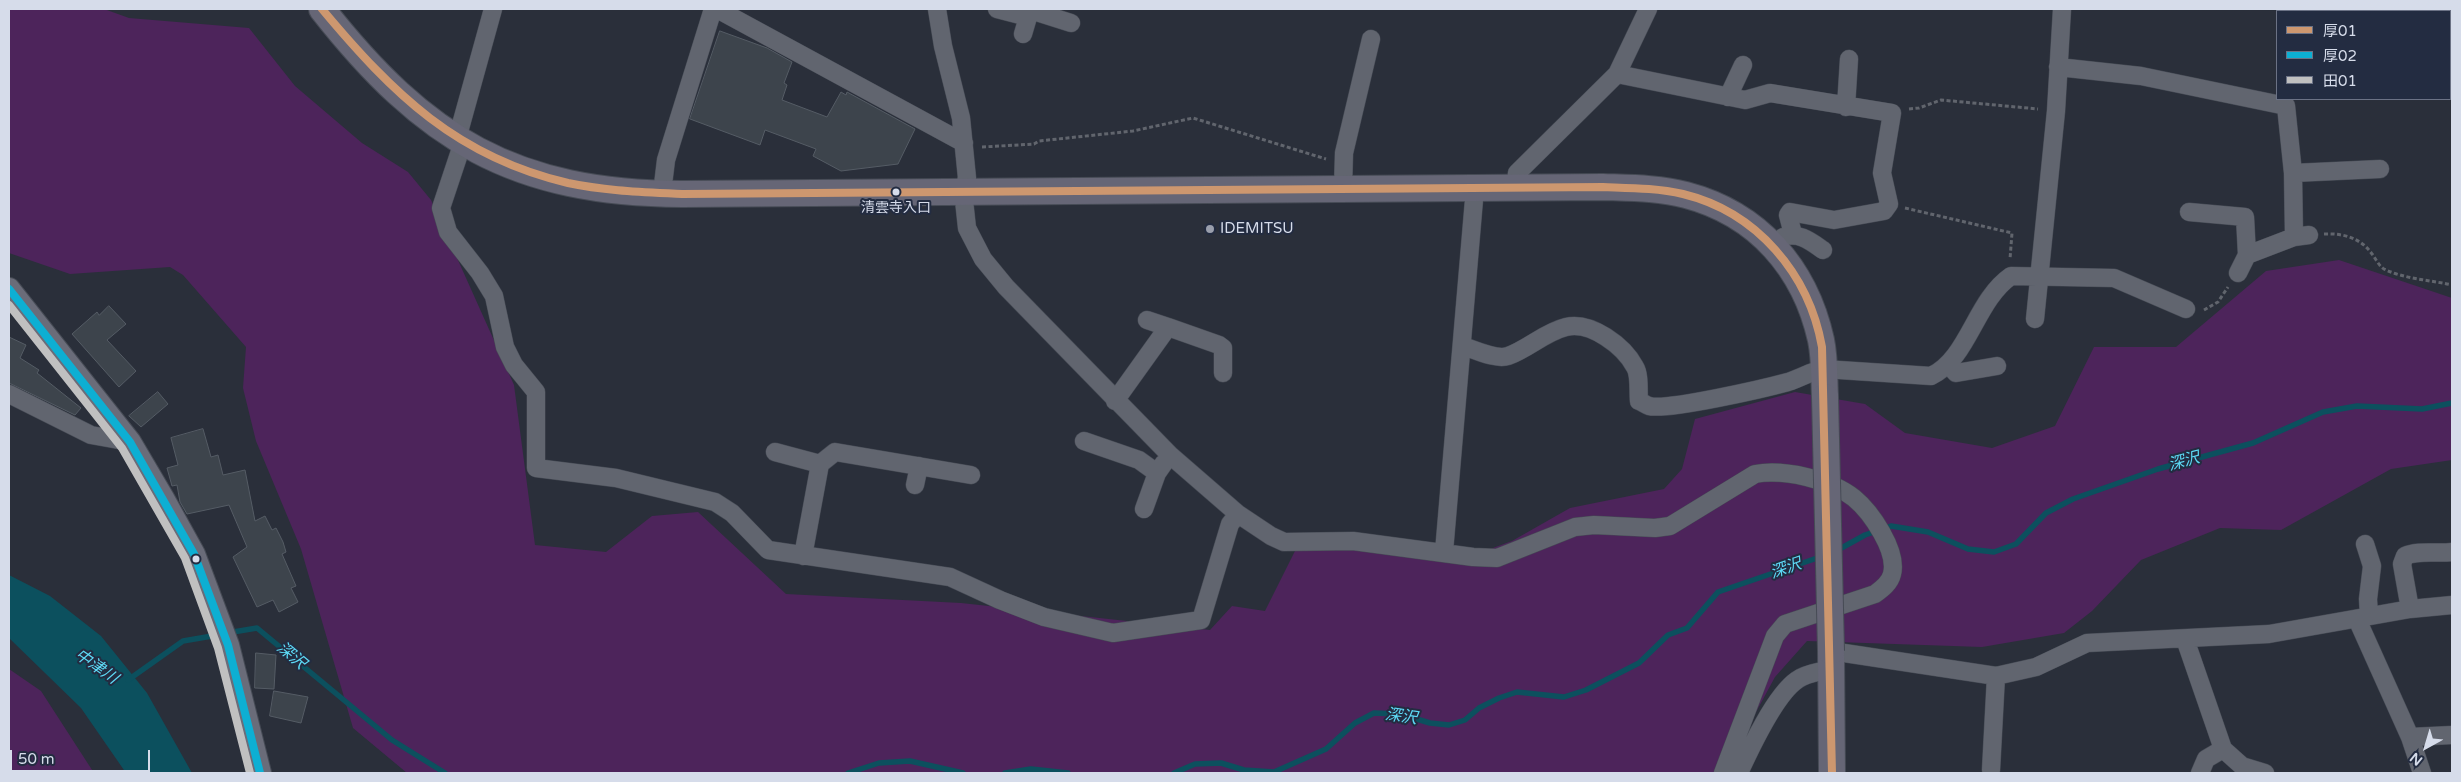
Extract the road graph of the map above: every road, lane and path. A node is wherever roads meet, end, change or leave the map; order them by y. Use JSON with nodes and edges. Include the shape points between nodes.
{"nodes":[{"id":1,"x":322,"y":9,"type":"edge"},
{"id":2,"x":493,"y":9,"type":"edge"},
{"id":3,"x":713,"y":9,"type":"edge"},
{"id":4,"x":717,"y":9,"type":"edge"},
{"id":5,"x":937,"y":9,"type":"edge"},
{"id":6,"x":997,"y":9,"type":"edge"},
{"id":7,"x":1648,"y":9,"type":"edge"},
{"id":8,"x":2062,"y":9,"type":"edge"},
{"id":9,"x":1029,"y":12,"type":"edge"},
{"id":10,"x":1071,"y":23,"type":"dead end"},
{"id":11,"x":1023,"y":34,"type":"dead end"},
{"id":12,"x":1371,"y":39,"type":"dead end"},
{"id":13,"x":1849,"y":59,"type":"dead end"},
{"id":14,"x":1742,"y":65,"type":"dead end"},
{"id":15,"x":2058,"y":67,"type":"junction"},
{"id":16,"x":1617,"y":74,"type":"junction"},
{"id":17,"x":1728,"y":97,"type":"junction"},
{"id":18,"x":1846,"y":107,"type":"junction"},
{"id":19,"x":2018,"y":108,"type":"dead end"},
{"id":20,"x":1892,"y":113,"type":"junction"},
{"id":21,"x":460,"y":141,"type":"junction"},
{"id":22,"x":965,"y":146,"type":"junction"},
{"id":23,"x":2380,"y":170,"type":"dead end"},
{"id":24,"x":2293,"y":173,"type":"junction"},
{"id":25,"x":1344,"y":178,"type":"junction"},
{"id":26,"x":1515,"y":187,"type":"junction"},
{"id":27,"x":1475,"y":188,"type":"junction"},
{"id":28,"x":963,"y":191,"type":"junction"},
{"id":29,"x":662,"y":194,"type":"junction"},
{"id":30,"x":1898,"y":206,"type":"dead end"},
{"id":31,"x":2189,"y":212,"type":"dead end"},
{"id":32,"x":2301,"y":236,"type":"junction"},
{"id":33,"x":1782,"y":239,"type":"junction"},
{"id":34,"x":1823,"y":250,"type":"dead end"},
{"id":35,"x":2247,"y":254,"type":"junction"},
{"id":36,"x":2238,"y":273,"type":"joint"},
{"id":37,"x":2010,"y":276,"type":"junction"},
{"id":38,"x":2040,"y":277,"type":"junction"},
{"id":39,"x":2452,"y":285,"type":"edge"},
{"id":40,"x":9,"y":289,"type":"edge"},
{"id":41,"x":2186,"y":309,"type":"joint"},
{"id":42,"x":2036,"y":319,"type":"dead end"},
{"id":43,"x":1147,"y":320,"type":"dead end"},
{"id":44,"x":1168,"y":327,"type":"junction"},
{"id":45,"x":1463,"y":346,"type":"junction"},
{"id":46,"x":1948,"y":364,"type":"junction"},
{"id":47,"x":1997,"y":366,"type":"dead end"},
{"id":48,"x":1824,"y":369,"type":"junction"},
{"id":49,"x":1223,"y":373,"type":"dead end"},
{"id":50,"x":9,"y":394,"type":"edge"},
{"id":51,"x":1115,"y":401,"type":"junction"},
{"id":52,"x":1084,"y":441,"type":"dead end"},
{"id":53,"x":130,"y":442,"type":"junction"},
{"id":54,"x":775,"y":452,"type":"dead end"},
{"id":55,"x":1170,"y":455,"type":"junction"},
{"id":56,"x":820,"y":464,"type":"junction"},
{"id":57,"x":919,"y":466,"type":"junction"},
{"id":58,"x":1157,"y":473,"type":"junction"},
{"id":59,"x":971,"y":475,"type":"dead end"},
{"id":60,"x":915,"y":485,"type":"dead end"},
{"id":61,"x":1144,"y":509,"type":"dead end"},
{"id":62,"x":1238,"y":514,"type":"junction"},
{"id":63,"x":2365,"y":544,"type":"dead end"},
{"id":64,"x":2446,"y":548,"type":"edge"},
{"id":65,"x":1444,"y":552,"type":"junction"},
{"id":66,"x":803,"y":556,"type":"junction"},
{"id":67,"x":2452,"y":605,"type":"edge"},
{"id":68,"x":2410,"y":609,"type":"junction"},
{"id":69,"x":2363,"y":618,"type":"junction"},
{"id":70,"x":2185,"y":639,"type":"junction"},
{"id":71,"x":1831,"y":660,"type":"junction"},
{"id":72,"x":1996,"y":676,"type":"junction"},
{"id":73,"x":2452,"y":735,"type":"edge"},
{"id":74,"x":2410,"y":737,"type":"junction"},
{"id":75,"x":2223,"y":749,"type":"junction"},
{"id":76,"x":1991,"y":770,"type":"dead end"},
{"id":77,"x":260,"y":773,"type":"edge"},
{"id":78,"x":1723,"y":773,"type":"edge"},
{"id":79,"x":1739,"y":773,"type":"edge"},
{"id":80,"x":1832,"y":773,"type":"edge"},
{"id":81,"x":2200,"y":773,"type":"edge"},
{"id":82,"x":2265,"y":773,"type":"edge"},
{"id":83,"x":2422,"y":773,"type":"edge"}],
"edges":[{"from":1,"to":21,"type":"highway","via":[[356,52],[400,97]]},
{"from":2,"to":21,"type":"street"},
{"from":3,"to":29,"type":"street","via":[[666,160]]},
{"from":4,"to":22,"type":"street"},
{"from":5,"to":22,"type":"street"},
{"from":6,"to":9,"type":"street"},
{"from":7,"to":16,"type":"street"},
{"from":8,"to":15,"type":"street"},
{"from":9,"to":10,"type":"street"},
{"from":9,"to":11,"type":"street"},
{"from":12,"to":25,"type":"street","via":[[1344,153]]},
{"from":13,"to":18,"type":"street"},
{"from":14,"to":17,"type":"street"},
{"from":15,"to":24,"type":"street","via":[[2141,76],[2286,106]]},
{"from":15,"to":38,"type":"street"},
{"from":16,"to":17,"type":"street"},
{"from":16,"to":26,"type":"street","via":[[1517,173]]},
{"from":17,"to":18,"type":"street","via":[[1745,100],[1770,93]]},
{"from":18,"to":20,"type":"street"},
{"from":19,"to":20,"type":"path","via":[[1941,100]]},
{"from":20,"to":33,"type":"street","via":[[1882,173],[1890,204],[1884,211],[1834,220],[1790,212]]},
{"from":21,"to":29,"type":"highway","via":[[535,176],[580,187]]},
{"from":21,"to":66,"type":"street","via":[[442,208],[448,232],[494,296],[505,347],[514,365],[536,392],[536,468],[616,478],[715,502],[732,513],[768,550]]},
{"from":22,"to":25,"type":"path","via":[[1034,144],[1133,131],[1193,118],[1323,157]]},
{"from":22,"to":28,"type":"street","via":[[967,178]]},
{"from":23,"to":24,"type":"street"},
{"from":24,"to":32,"type":"street"},
{"from":25,"to":27,"type":"highway"},
{"from":25,"to":28,"type":"highway"},
{"from":26,"to":27,"type":"highway"},
{"from":26,"to":33,"type":"highway","via":[[1644,188],[1686,195],[1737,216],[1760,232]]},
{"from":27,"to":45,"type":"street"},
{"from":28,"to":29,"type":"highway"},
{"from":28,"to":51,"type":"street","via":[[967,228],[983,259]]},
{"from":30,"to":37,"type":"path","via":[[2012,233]]},
{"from":31,"to":35,"type":"street","via":[[2245,217]]},
{"from":32,"to":35,"type":"street"},
{"from":32,"to":39,"type":"path","via":[[2338,233],[2353,238],[2371,252],[2382,268]]},
{"from":33,"to":34,"type":"street","via":[[1806,238]]},
{"from":33,"to":48,"type":"highway","via":[[1780,252],[1813,310]]},
{"from":35,"to":36,"type":"street"},
{"from":36,"to":41,"type":"path","via":[[2218,302],[2201,311]]},
{"from":37,"to":38,"type":"street"},
{"from":37,"to":46,"type":"street","via":[[1999,284],[1984,304]]},
{"from":38,"to":41,"type":"street","via":[[2114,278]]},
{"from":38,"to":42,"type":"street"},
{"from":40,"to":53,"type":"main road"},
{"from":43,"to":44,"type":"street"},
{"from":44,"to":49,"type":"street","via":[[1223,348]]},
{"from":44,"to":51,"type":"street"},
{"from":45,"to":48,"type":"street","via":[[1508,356],[1556,331],[1578,325],[1623,351],[1636,368],[1639,401],[1650,407],[1750,391]]},
{"from":45,"to":65,"type":"street"},
{"from":46,"to":47,"type":"street","via":[[1956,373]]},
{"from":46,"to":48,"type":"street","via":[[1932,376],[1919,377]]},
{"from":48,"to":71,"type":"highway","bridge":true},
{"from":50,"to":53,"type":"street","via":[[91,435]]},
{"from":51,"to":55,"type":"street"},
{"from":52,"to":58,"type":"street","via":[[1139,460]]},
{"from":53,"to":77,"type":"main road","via":[[194,554],[228,646]]},
{"from":54,"to":56,"type":"street"},
{"from":55,"to":58,"type":"street"},
{"from":55,"to":62,"type":"street"},
{"from":56,"to":57,"type":"street","via":[[835,452]]},
{"from":56,"to":66,"type":"street"},
{"from":57,"to":59,"type":"street"},
{"from":57,"to":60,"type":"street"},
{"from":58,"to":61,"type":"street"},
{"from":62,"to":65,"type":"street","via":[[1284,542],[1353,541]]},
{"from":62,"to":66,"type":"street","via":[[1230,524],[1201,620],[1114,633],[1044,617],[950,577]]},
{"from":63,"to":69,"type":"street","via":[[2372,566]]},
{"from":64,"to":68,"type":"street","via":[[2430,554],[2415,551],[2405,556],[2402,564]]},
{"from":65,"to":78,"type":"street","via":[[1473,558],[1497,558],[1576,527],[1670,526],[1755,474],[1771,471],[1800,476],[1853,498],[1870,515],[1890,550],[1892,575],[1874,594],[1785,624],[1775,636]]},
{"from":67,"to":68,"type":"street"},
{"from":68,"to":69,"type":"street"},
{"from":69,"to":70,"type":"street","via":[[2269,634]]},
{"from":69,"to":74,"type":"street"},
{"from":70,"to":72,"type":"street","via":[[2087,643],[2036,667]]},
{"from":70,"to":75,"type":"street"},
{"from":71,"to":72,"type":"street"},
{"from":71,"to":79,"type":"street","via":[[1797,680],[1787,690]]},
{"from":71,"to":80,"type":"highway"},
{"from":72,"to":76,"type":"street"},
{"from":73,"to":74,"type":"street"},
{"from":74,"to":83,"type":"street"},
{"from":75,"to":81,"type":"street","via":[[2206,759]]},
{"from":75,"to":82,"type":"street","via":[[2242,766]]}]}
